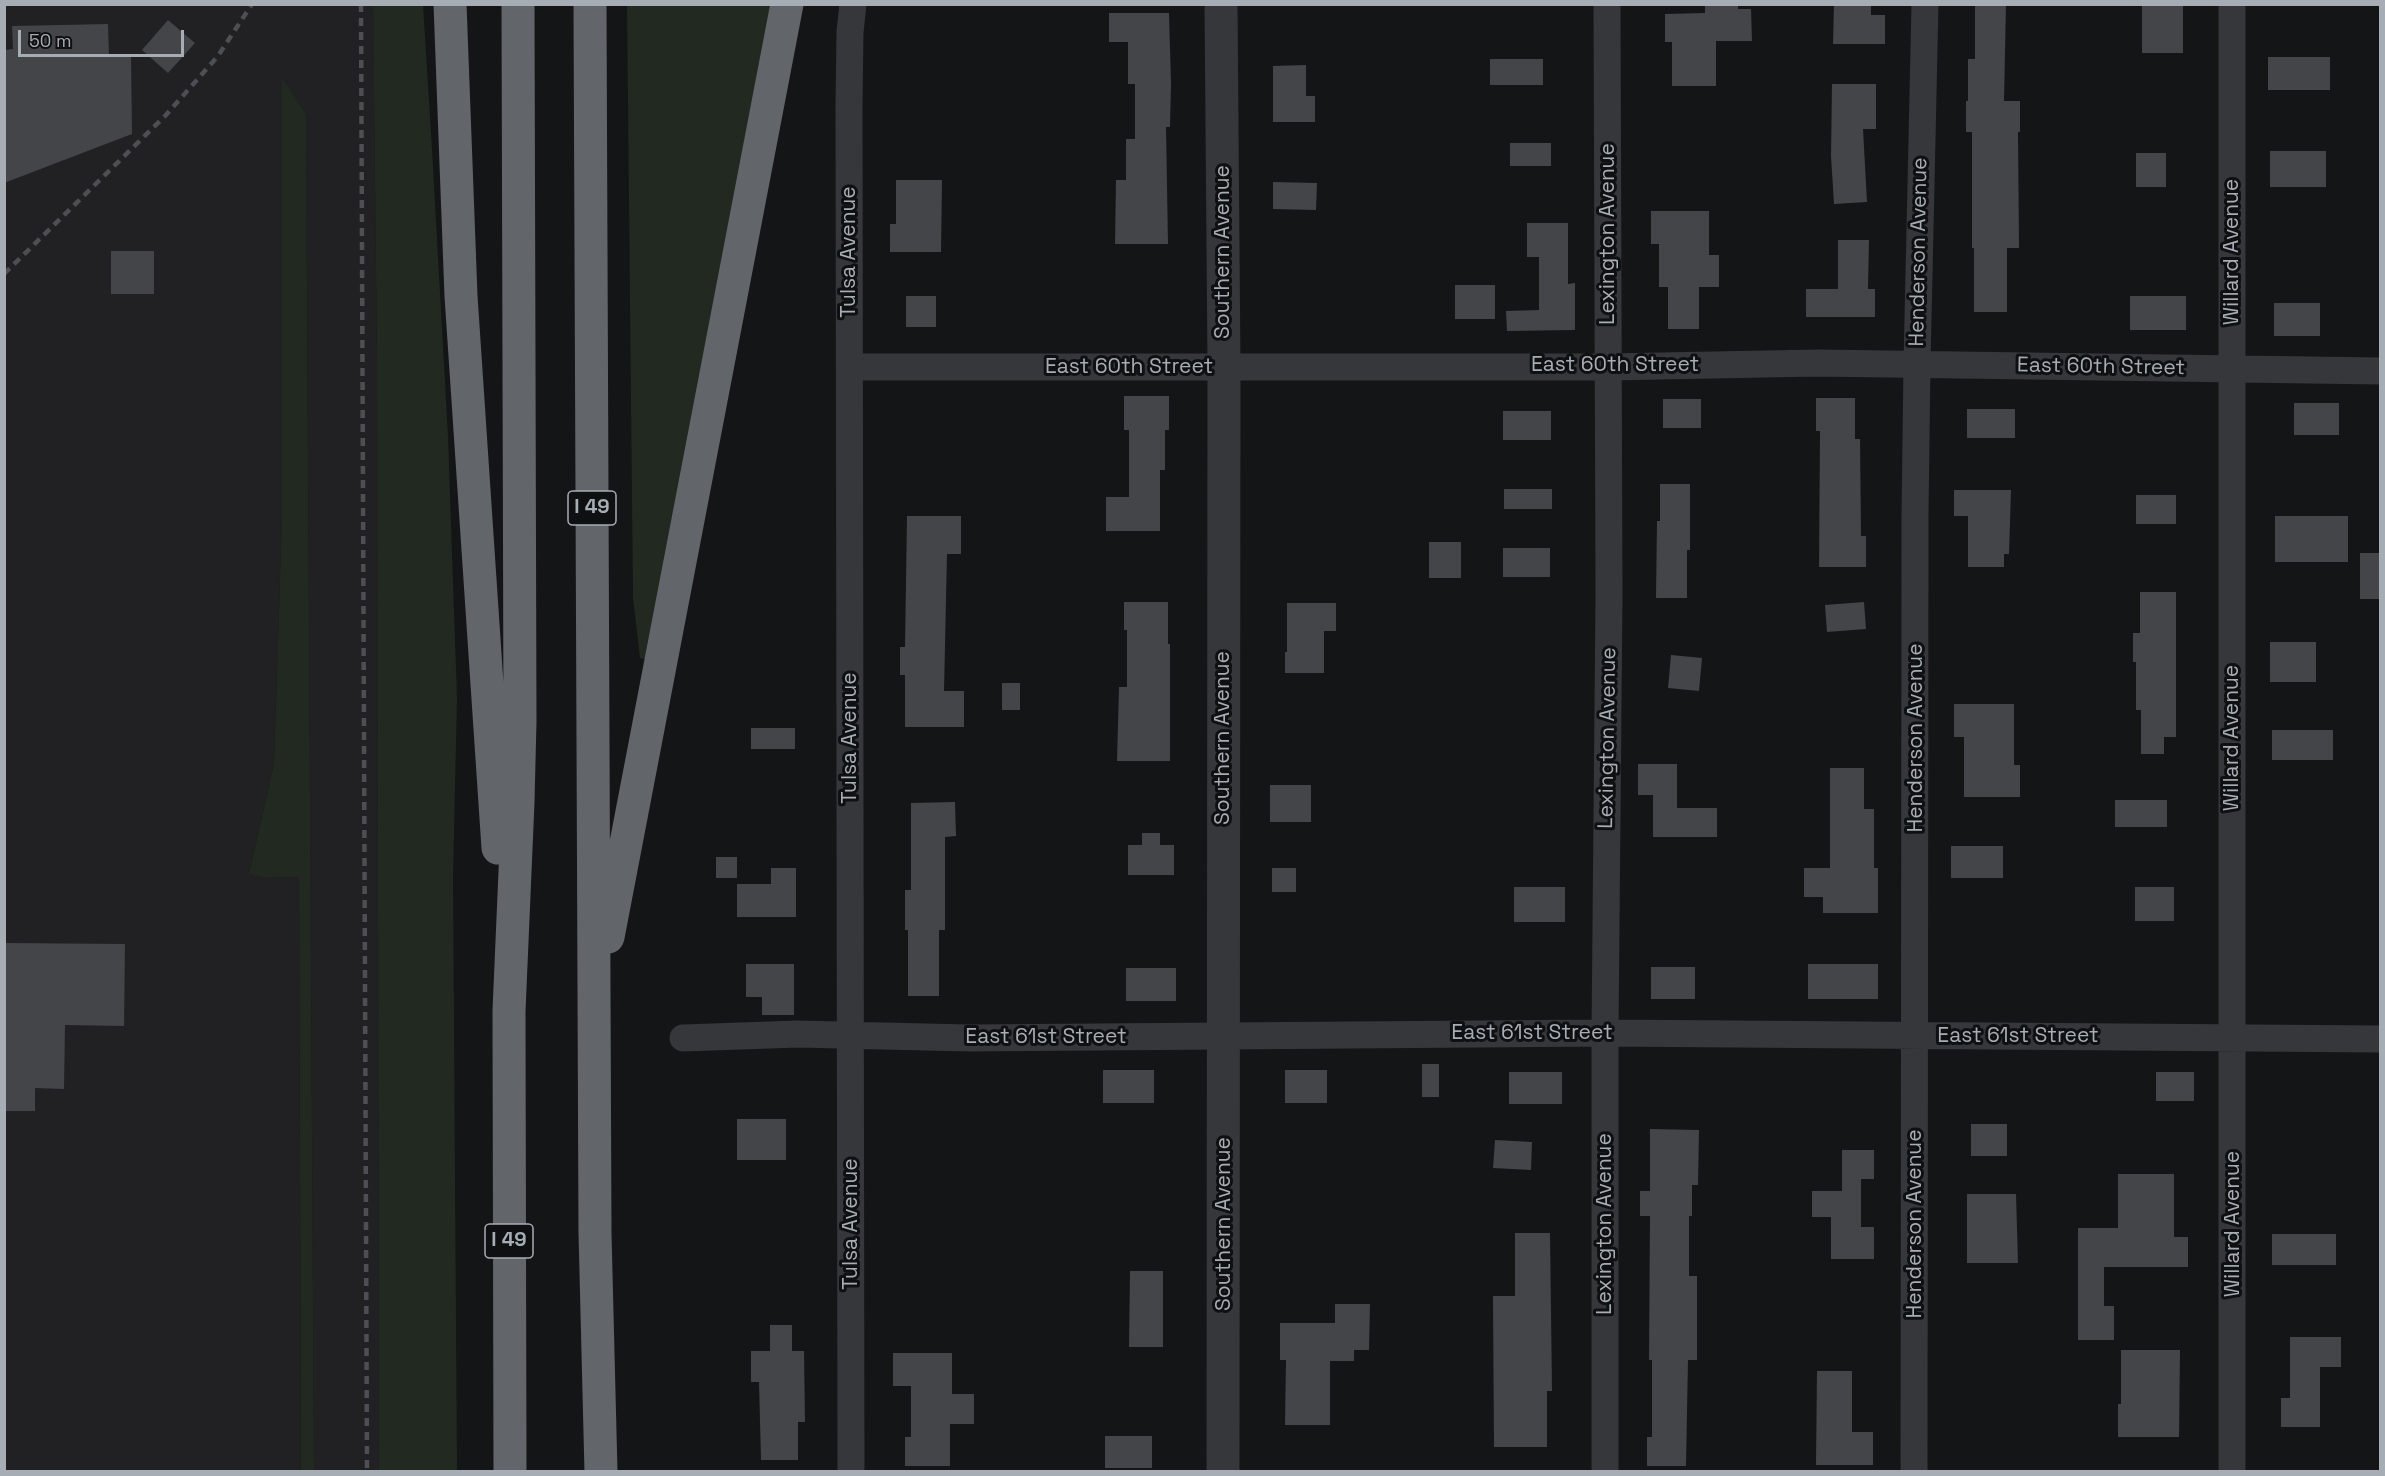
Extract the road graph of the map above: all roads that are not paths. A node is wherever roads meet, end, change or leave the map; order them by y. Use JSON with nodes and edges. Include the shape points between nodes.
{"nodes":[{"id":1,"x":450,"y":4,"type":"edge"},
{"id":2,"x":518,"y":4,"type":"edge"},
{"id":3,"x":590,"y":4,"type":"edge"},
{"id":4,"x":787,"y":4,"type":"edge"},
{"id":5,"x":810,"y":4,"type":"edge"},
{"id":6,"x":853,"y":4,"type":"edge"},
{"id":7,"x":1221,"y":4,"type":"edge"},
{"id":8,"x":1607,"y":4,"type":"edge"},
{"id":9,"x":1925,"y":4,"type":"edge"},
{"id":10,"x":2232,"y":4,"type":"edge"},
{"id":11,"x":759,"y":143,"type":"junction"},
{"id":12,"x":1917,"y":364,"type":"junction"},
{"id":13,"x":850,"y":367,"type":"junction"},
{"id":14,"x":1224,"y":367,"type":"junction"},
{"id":15,"x":1608,"y":367,"type":"junction"},
{"id":16,"x":2232,"y":368,"type":"junction"},
{"id":17,"x":2380,"y":371,"type":"edge"},
{"id":18,"x":509,"y":1011,"type":"junction"},
{"id":19,"x":594,"y":1012,"type":"junction"},
{"id":20,"x":1605,"y":1033,"type":"junction"},
{"id":21,"x":850,"y":1035,"type":"junction"},
{"id":22,"x":1915,"y":1035,"type":"junction"},
{"id":23,"x":1224,"y":1036,"type":"junction"},
{"id":24,"x":2233,"y":1037,"type":"junction"},
{"id":25,"x":683,"y":1038,"type":"dead end"},
{"id":26,"x":2380,"y":1039,"type":"edge"},
{"id":27,"x":510,"y":1472,"type":"edge"},
{"id":28,"x":601,"y":1472,"type":"edge"},
{"id":29,"x":851,"y":1472,"type":"edge"},
{"id":30,"x":1223,"y":1472,"type":"edge"},
{"id":31,"x":1605,"y":1472,"type":"edge"},
{"id":32,"x":1914,"y":1472,"type":"edge"},
{"id":33,"x":2232,"y":1472,"type":"edge"}],
"edges":[{"from":1,"to":18,"type":"highway","via":[[461,296]]},
{"from":2,"to":18,"type":"highway","number":"I 49","via":[[519,721]]},
{"from":3,"to":19,"type":"highway","number":"I 49"},
{"from":4,"to":11,"type":"highway"},
{"from":5,"to":11,"type":"highway"},
{"from":6,"to":13,"type":"street","name":"Tulsa Avenue","via":[[849,105]]},
{"from":7,"to":14,"type":"street","name":"Southern Avenue"},
{"from":8,"to":15,"type":"street","name":"Lexington Avenue"},
{"from":9,"to":12,"type":"street","name":"Henderson Avenue"},
{"from":10,"to":16,"type":"street","name":"Willard Avenue"},
{"from":11,"to":19,"type":"highway"},
{"from":12,"to":15,"type":"street","name":"East 60th Street"},
{"from":12,"to":16,"type":"street","name":"East 60th Street"},
{"from":12,"to":22,"type":"street","name":"Henderson Avenue"},
{"from":13,"to":14,"type":"street","name":"East 60th Street"},
{"from":13,"to":21,"type":"street","name":"Tulsa Avenue"},
{"from":14,"to":15,"type":"street","name":"East 60th Street"},
{"from":14,"to":23,"type":"street","name":"Southern Avenue"},
{"from":15,"to":20,"type":"street","name":"Lexington Avenue"},
{"from":16,"to":17,"type":"street","name":"East 60th Street"},
{"from":16,"to":24,"type":"street","name":"Willard Avenue"},
{"from":18,"to":27,"type":"highway","number":"I 49"},
{"from":19,"to":28,"type":"highway","number":"I 49"},
{"from":20,"to":22,"type":"street","name":"East 61st Street"},
{"from":20,"to":23,"type":"street","name":"East 61st Street"},
{"from":20,"to":31,"type":"street","name":"Lexington Avenue"},
{"from":21,"to":23,"type":"street","name":"East 61st Street"},
{"from":21,"to":25,"type":"street","name":"East 61st Street"},
{"from":21,"to":29,"type":"street","name":"Tulsa Avenue"},
{"from":22,"to":24,"type":"street","name":"East 61st Street"},
{"from":22,"to":32,"type":"street","name":"Henderson Avenue"},
{"from":23,"to":30,"type":"street","name":"Southern Avenue"},
{"from":24,"to":26,"type":"street","name":"East 61st Street"},
{"from":24,"to":33,"type":"street","name":"Willard Avenue"}]}
